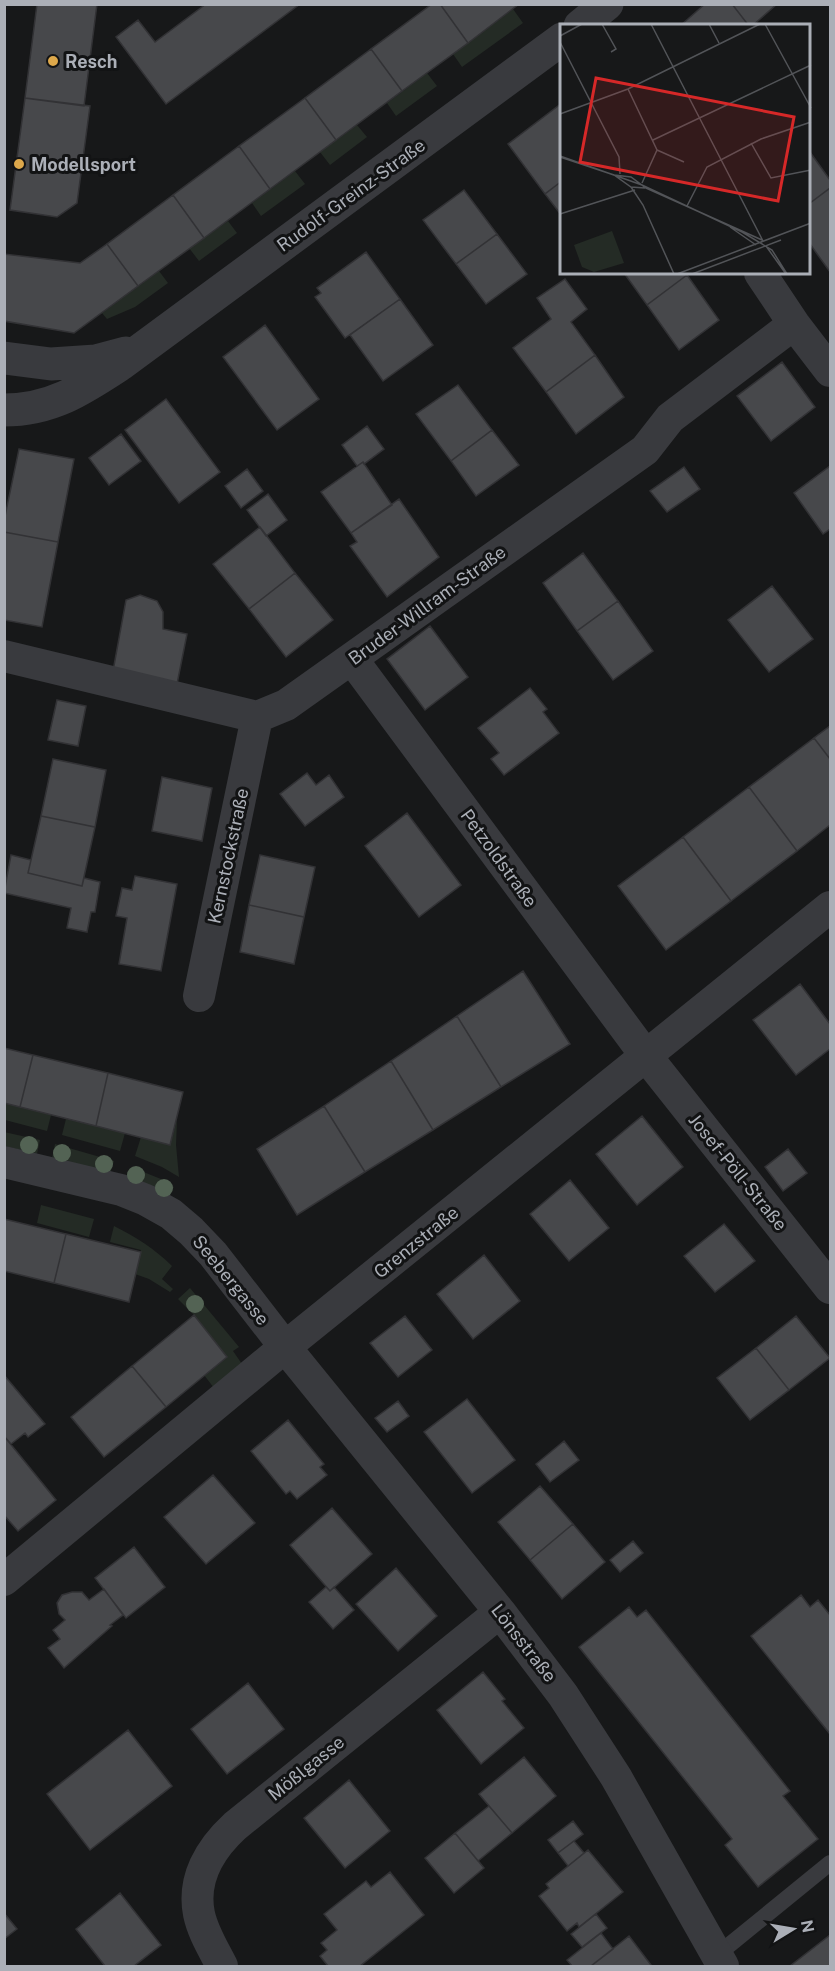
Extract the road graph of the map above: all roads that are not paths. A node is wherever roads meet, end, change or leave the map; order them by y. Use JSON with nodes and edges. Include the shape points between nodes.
{"nodes":[{"id":1,"x":560,"y":40,"type":"edge"},
{"id":2,"x":761,"y":274,"type":"edge"},
{"id":3,"x":794,"y":324,"type":"junction"},
{"id":4,"x":140,"y":350,"type":"junction"},
{"id":5,"x":4,"y":358,"type":"edge"},
{"id":6,"x":831,"y":371,"type":"edge"},
{"id":7,"x":4,"y":410,"type":"edge"},
{"id":8,"x":4,"y":656,"type":"edge"},
{"id":9,"x":352,"y":659,"type":"junction"},
{"id":10,"x":257,"y":717,"type":"junction"},
{"id":11,"x":831,"y":907,"type":"edge"},
{"id":12,"x":199,"y":996,"type":"dead end"},
{"id":13,"x":646,"y":1056,"type":"junction"},
{"id":14,"x":4,"y":1162,"type":"edge"},
{"id":15,"x":831,"y":1288,"type":"edge"},
{"id":16,"x":285,"y":1347,"type":"junction"},
{"id":17,"x":4,"y":1580,"type":"edge"},
{"id":18,"x":500,"y":1612,"type":"junction"},
{"id":19,"x":831,"y":1863,"type":"edge"},
{"id":20,"x":720,"y":1961,"type":"edge"},
{"id":21,"x":222,"y":1966,"type":"edge"}],
"edges":[{"from":1,"to":4,"type":"street","name":"Rudolf-Greinz-Straße"},
{"from":2,"to":3,"type":"street"},
{"from":3,"to":6,"type":"street"},
{"from":3,"to":9,"type":"street","name":"Bruder-Willram-Straße","via":[[670,418],[645,450]]},
{"from":4,"to":5,"type":"street","name":"Rudolf-Greinz-Straße","via":[[96,361],[51,364]]},
{"from":4,"to":7,"type":"street","name":"Rudolf-Greinz-Straße","via":[[66,398],[24,410]]},
{"from":8,"to":10,"type":"street"},
{"from":9,"to":10,"type":"street","name":"Bruder-Willram-Straße","via":[[286,705]]},
{"from":9,"to":13,"type":"street","name":"Petzoldstraße"},
{"from":10,"to":12,"type":"street","name":"Kernstockstraße"},
{"from":11,"to":13,"type":"street","name":"Grenzstraße"},
{"from":13,"to":15,"type":"street","name":"Josef-Pöll-Straße"},
{"from":13,"to":16,"type":"street","name":"Grenzstraße"},
{"from":14,"to":16,"type":"street","name":"Seebergasse","via":[[121,1190],[171,1214],[213,1254]]},
{"from":16,"to":17,"type":"street","name":"Grenzstraße"},
{"from":16,"to":18,"type":"street","name":"Lönsstraße"},
{"from":18,"to":20,"type":"street","name":"Lönsstraße","via":[[563,1695],[616,1777]]},
{"from":18,"to":21,"type":"street","name":"Mößlgasse","via":[[220,1840],[202,1870],[198,1902],[204,1929]]},
{"from":19,"to":20,"type":"lane"}]}
